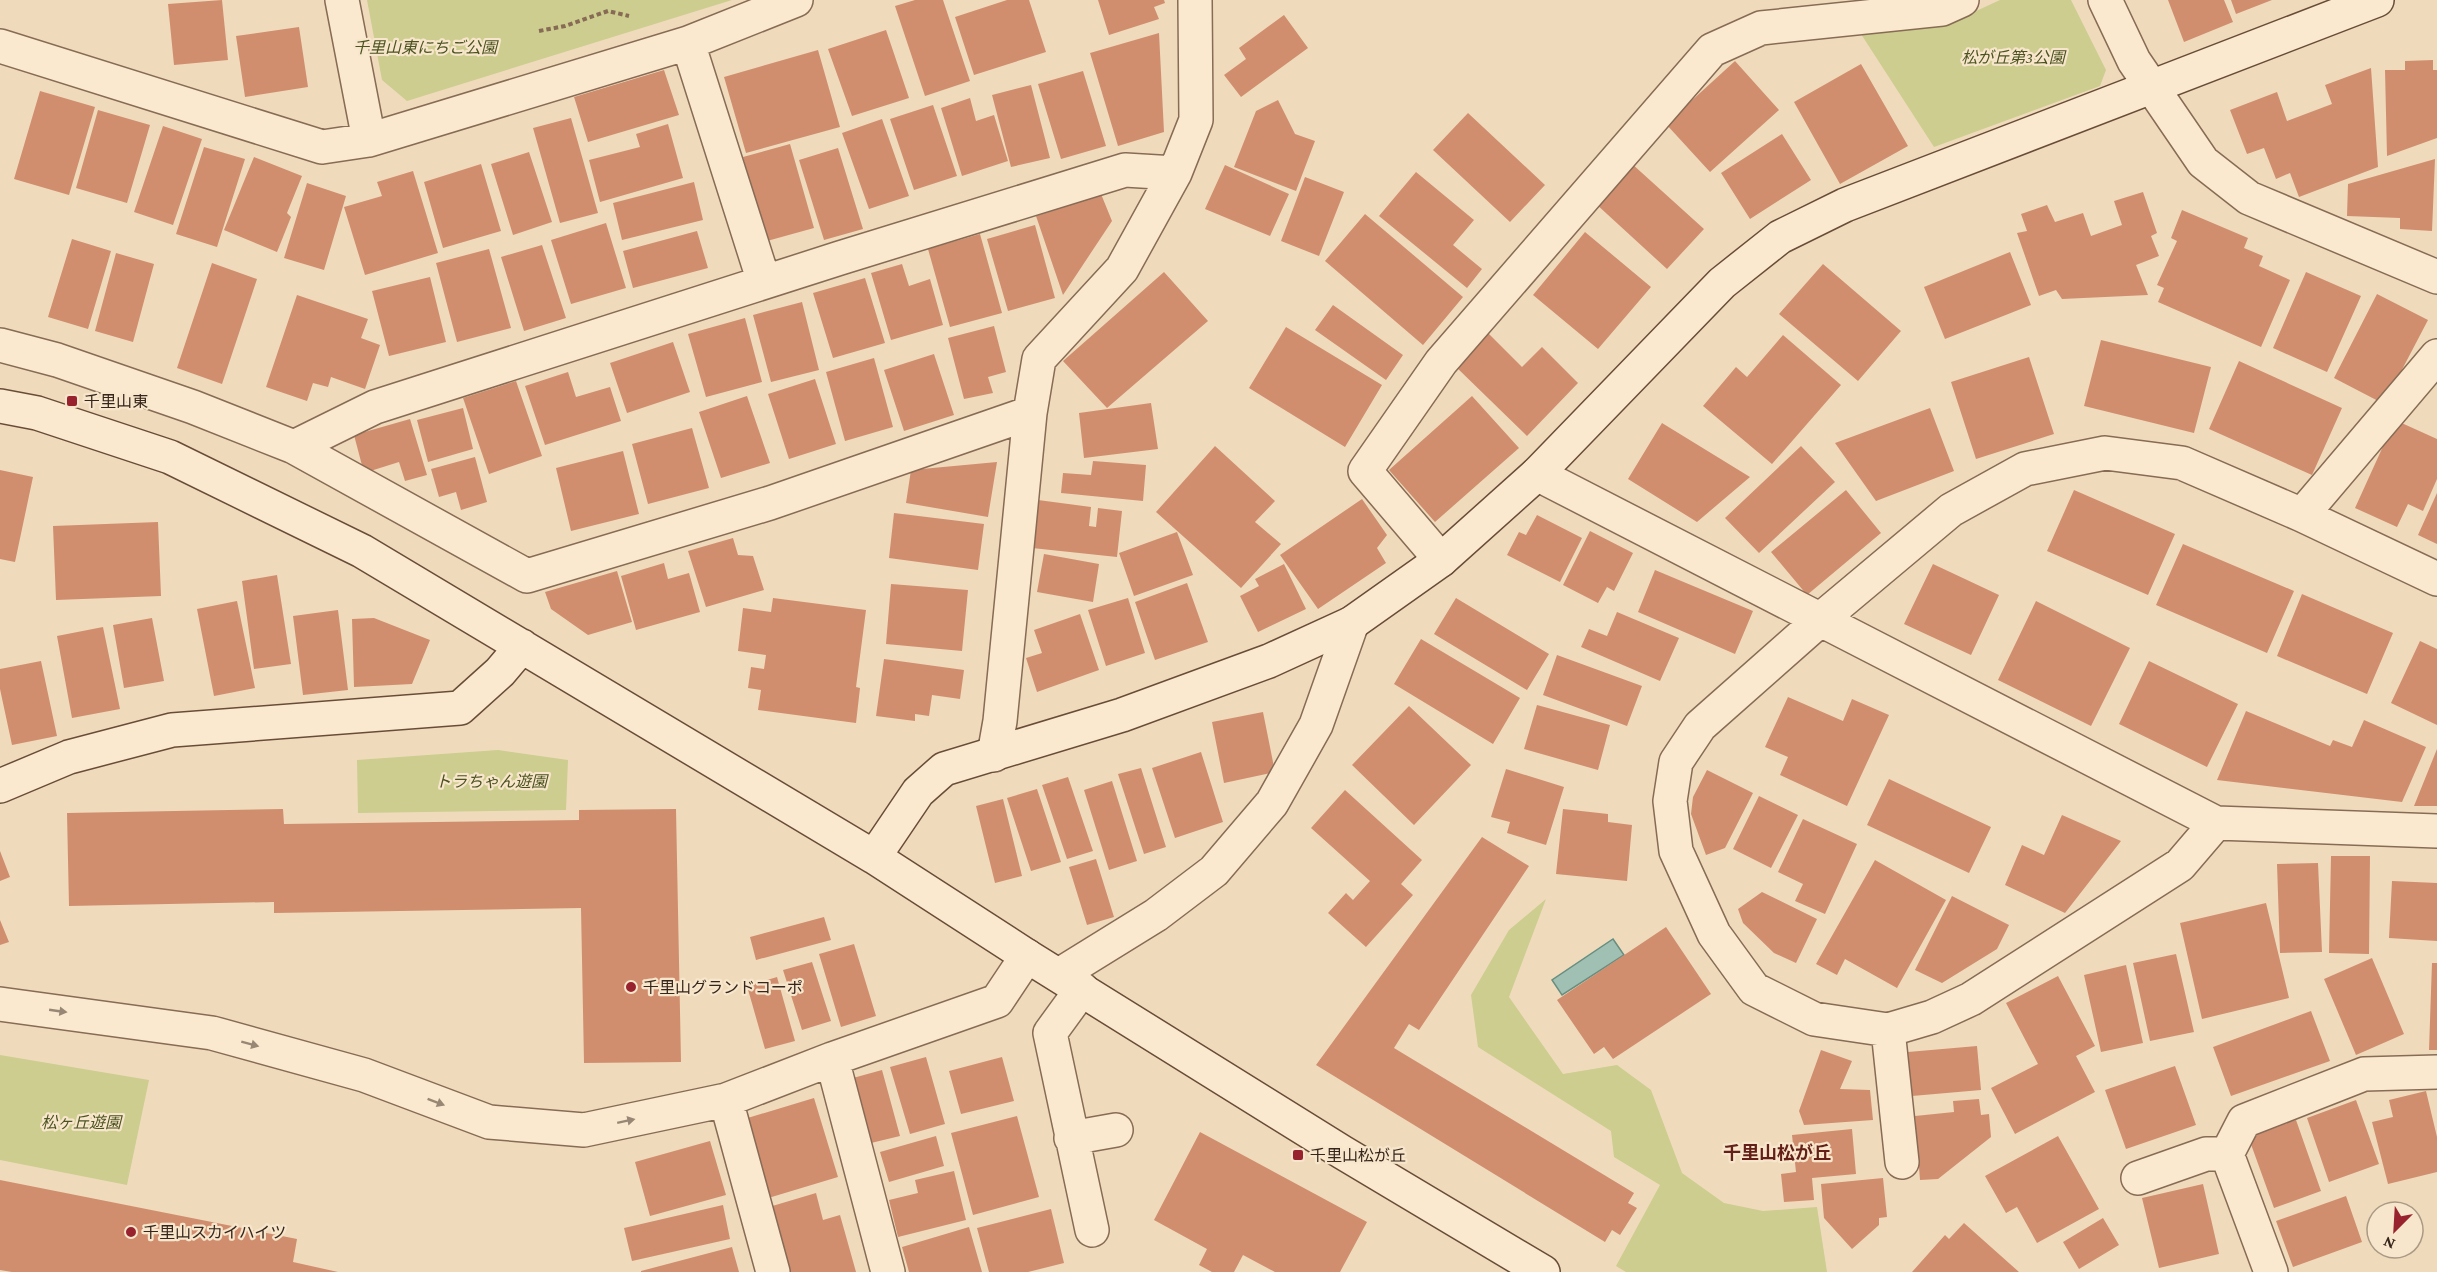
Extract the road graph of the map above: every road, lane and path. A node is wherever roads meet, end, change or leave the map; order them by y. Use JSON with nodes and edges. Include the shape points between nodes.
{"nodes":[{"id":1,"x":342,"y":0,"type":"edge"},
{"id":2,"x":796,"y":0,"type":"edge"},
{"id":3,"x":1195,"y":0,"type":"edge"},
{"id":4,"x":1962,"y":0,"type":"edge"},
{"id":5,"x":2105,"y":0,"type":"edge"},
{"id":6,"x":2377,"y":0,"type":"edge"},
{"id":7,"x":635,"y":19,"type":"dead end"},
{"id":8,"x":539,"y":31,"type":"dead end"},
{"id":9,"x":688,"y":43,"type":"junction"},
{"id":10,"x":0,"y":46,"type":"edge"},
{"id":11,"x":2150,"y":87,"type":"junction"},
{"id":12,"x":369,"y":140,"type":"junction"},
{"id":13,"x":1175,"y":173,"type":"junction"},
{"id":14,"x":2437,"y":277,"type":"edge"},
{"id":15,"x":764,"y":282,"type":"junction"},
{"id":16,"x":0,"y":345,"type":"edge"},
{"id":17,"x":2437,"y":356,"type":"edge"},
{"id":18,"x":0,"y":406,"type":"edge"},
{"id":19,"x":1030,"y":413,"type":"junction"},
{"id":20,"x":294,"y":447,"type":"junction"},
{"id":21,"x":1537,"y":474,"type":"junction"},
{"id":22,"x":2302,"y":515,"type":"junction"},
{"id":23,"x":1441,"y":560,"type":"junction"},
{"id":24,"x":2437,"y":579,"type":"edge"},
{"id":25,"x":1821,"y":619,"type":"junction"},
{"id":26,"x":1352,"y":623,"type":"junction"},
{"id":27,"x":522,"y":646,"type":"junction"},
{"id":28,"x":994,"y":755,"type":"junction"},
{"id":29,"x":0,"y":786,"type":"edge"},
{"id":30,"x":2216,"y":823,"type":"junction"},
{"id":31,"x":2437,"y":831,"type":"edge"},
{"id":32,"x":874,"y":857,"type":"junction"},
{"id":33,"x":1027,"y":956,"type":"junction"},
{"id":34,"x":1071,"y":982,"type":"junction"},
{"id":35,"x":0,"y":1004,"type":"edge"},
{"id":36,"x":1888,"y":1029,"type":"junction"},
{"id":37,"x":832,"y":1059,"type":"junction"},
{"id":38,"x":2437,"y":1072,"type":"edge"},
{"id":39,"x":726,"y":1100,"type":"junction"},
{"id":40,"x":1116,"y":1130,"type":"dead end"},
{"id":41,"x":1071,"y":1138,"type":"junction"},
{"id":42,"x":2227,"y":1154,"type":"junction"},
{"id":43,"x":1902,"y":1162,"type":"dead end"},
{"id":44,"x":2138,"y":1178,"type":"dead end"},
{"id":45,"x":1092,"y":1230,"type":"dead end"},
{"id":46,"x":772,"y":1272,"type":"edge"},
{"id":47,"x":888,"y":1272,"type":"edge"},
{"id":48,"x":1543,"y":1272,"type":"edge"},
{"id":49,"x":2271,"y":1272,"type":"edge"}],
"edges":[{"from":1,"to":12,"type":"street"},
{"from":2,"to":9,"type":"street"},
{"from":3,"to":13,"type":"street","via":[[1196,120]]},
{"from":4,"to":23,"type":"street","via":[[1942,9],[1761,28],[1712,50],[1441,362],[1365,471]]},
{"from":5,"to":11,"type":"street"},
{"from":6,"to":11,"type":"street"},
{"from":7,"to":8,"type":"path","via":[[608,11]]},
{"from":9,"to":12,"type":"street"},
{"from":9,"to":15,"type":"street"},
{"from":10,"to":12,"type":"street","via":[[322,147]]},
{"from":11,"to":14,"type":"street","via":[[2203,162],[2249,198]]},
{"from":11,"to":21,"type":"street","via":[[1845,205],[1780,237],[1722,283]]},
{"from":13,"to":15,"type":"street","via":[[1125,170]]},
{"from":13,"to":19,"type":"street","via":[[1122,269],[1039,359]]},
{"from":15,"to":20,"type":"street","via":[[375,406]]},
{"from":16,"to":20,"type":"street","via":[[68,363]]},
{"from":17,"to":22,"type":"street"},
{"from":18,"to":27,"type":"street","via":[[37,413],[170,457],[362,551]]},
{"from":19,"to":20,"type":"street","via":[[770,502],[527,576]]},
{"from":19,"to":28,"type":"street"},
{"from":21,"to":23,"type":"street"},
{"from":21,"to":25,"type":"street"},
{"from":22,"to":24,"type":"street"},
{"from":22,"to":25,"type":"street","via":[[2182,463],[2105,453],[2025,469],[1950,510]]},
{"from":23,"to":26,"type":"street"},
{"from":25,"to":30,"type":"street"},
{"from":25,"to":36,"type":"street","via":[[1700,726],[1676,762],[1670,801],[1676,851],[1714,934],[1754,989],[1814,1018]]},
{"from":26,"to":28,"type":"street","via":[[1248,669],[1122,715]]},
{"from":26,"to":34,"type":"street","via":[[1316,725],[1272,802],[1214,871]]},
{"from":27,"to":29,"type":"street","via":[[460,708],[172,730],[69,757]]},
{"from":27,"to":32,"type":"street"},
{"from":28,"to":32,"type":"street","via":[[945,769],[918,792]]},
{"from":30,"to":31,"type":"street"},
{"from":30,"to":36,"type":"street","via":[[2180,865],[1971,999],[1932,1017]]},
{"from":32,"to":33,"type":"street"},
{"from":33,"to":34,"type":"street"},
{"from":33,"to":37,"type":"street","via":[[997,1001]]},
{"from":34,"to":41,"type":"street","via":[[1050,1033]]},
{"from":34,"to":48,"type":"street"},
{"from":35,"to":39,"type":"street","one_way":true,"via":[[212,1033],[364,1074],[489,1122],[584,1131]]},
{"from":36,"to":43,"type":"street"},
{"from":37,"to":39,"type":"street"},
{"from":37,"to":47,"type":"street"},
{"from":38,"to":42,"type":"street","via":[[2364,1074],[2342,1082],[2244,1121]]},
{"from":39,"to":46,"type":"street"},
{"from":40,"to":41,"type":"street"},
{"from":41,"to":45,"type":"street"},
{"from":42,"to":44,"type":"street","via":[[2206,1154]]},
{"from":42,"to":49,"type":"street"}]}
